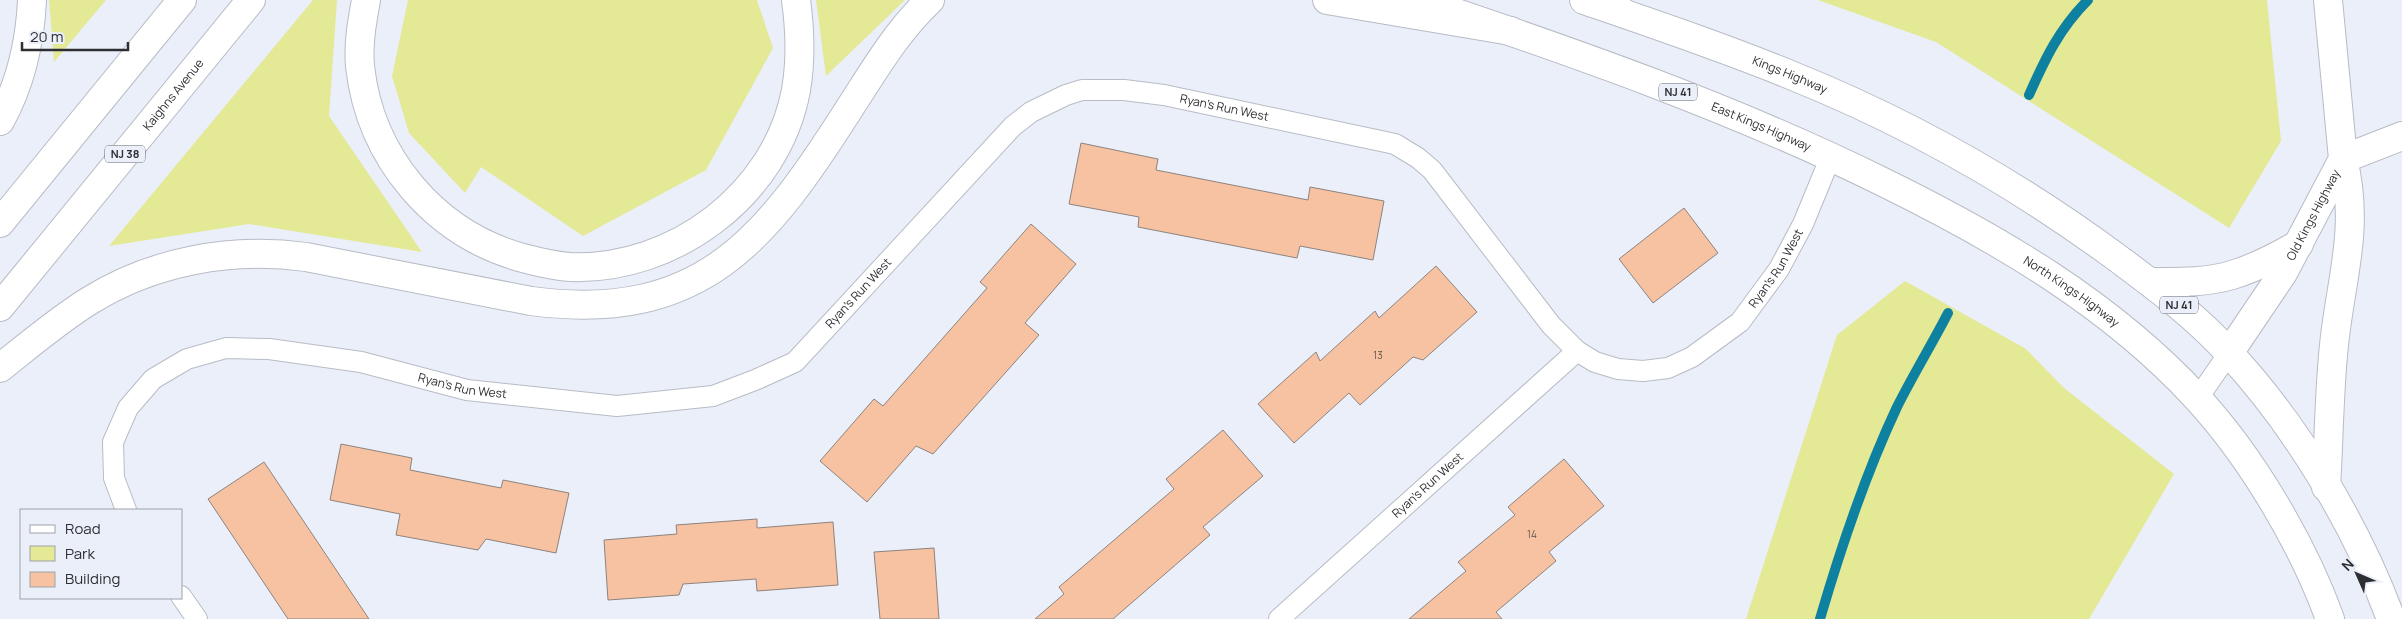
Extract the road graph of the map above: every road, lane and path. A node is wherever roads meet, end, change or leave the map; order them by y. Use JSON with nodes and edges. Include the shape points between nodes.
{"nodes":[{"id":1,"x":32,"y":0,"type":"edge"},
{"id":2,"x":182,"y":0,"type":"edge"},
{"id":3,"x":251,"y":0,"type":"edge"},
{"id":4,"x":366,"y":0,"type":"edge"},
{"id":5,"x":796,"y":0,"type":"edge"},
{"id":6,"x":930,"y":0,"type":"edge"},
{"id":7,"x":1327,"y":0,"type":"edge"},
{"id":8,"x":1418,"y":0,"type":"edge"},
{"id":9,"x":1584,"y":0,"type":"edge"},
{"id":10,"x":2328,"y":0,"type":"edge"},
{"id":11,"x":1615,"y":7,"type":"edge"},
{"id":12,"x":1511,"y":31,"type":"junction"},
{"id":13,"x":0,"y":121,"type":"edge"},
{"id":14,"x":2402,"y":136,"type":"edge"},
{"id":15,"x":1831,"y":156,"type":"junction"},
{"id":16,"x":2343,"y":159,"type":"junction"},
{"id":17,"x":1930,"y":205,"type":"joint"},
{"id":18,"x":0,"y":222,"type":"edge"},
{"id":19,"x":2299,"y":244,"type":"junction"},
{"id":20,"x":2150,"y":282,"type":"junction"},
{"id":21,"x":0,"y":307,"type":"edge"},
{"id":22,"x":1577,"y":351,"type":"junction"},
{"id":23,"x":2229,"y":353,"type":"junction"},
{"id":24,"x":0,"y":368,"type":"edge"},
{"id":25,"x":2198,"y":398,"type":"junction"},
{"id":26,"x":2326,"y":487,"type":"junction"},
{"id":27,"x":126,"y":509,"type":"edge"},
{"id":28,"x":182,"y":598,"type":"edge"},
{"id":29,"x":196,"y":619,"type":"edge"},
{"id":30,"x":1279,"y":619,"type":"edge"},
{"id":31,"x":2330,"y":619,"type":"edge"},
{"id":32,"x":2391,"y":619,"type":"edge"}],
"edges":[{"from":1,"to":13,"type":"main road","via":[[22,70]]},
{"from":2,"to":18,"type":"main road"},
{"from":3,"to":21,"type":"main road","name":"Kaighns Avenue","number":"NJ 38"},
{"from":4,"to":5,"type":"main road","via":[[360,32],[360,65],[365,95],[376,131],[410,186],[436,213],[474,239],[502,252],[568,267],[598,267],[657,253],[686,238],[734,203],[756,179],[785,125],[796,91],[799,20]]},
{"from":6,"to":24,"type":"main road","via":[[894,40],[818,159],[771,221],[742,249],[677,288],[639,300],[602,306],[566,306],[306,257],[274,253],[204,258],[154,271],[89,301]]},
{"from":7,"to":12,"type":"main road"},
{"from":8,"to":12,"type":"main road","name":"East Kings Highway","number":"NJ 41"},
{"from":9,"to":11,"type":"main road","name":"Kings Highway","number":"NJ 41"},
{"from":10,"to":16,"type":"main road","name":"Old Kings Highway"},
{"from":11,"to":20,"type":"main road","name":"Kings Highway","number":"NJ 41","via":[[1794,76],[1886,118],[1986,171],[2045,207]]},
{"from":12,"to":15,"type":"main road","name":"East Kings Highway","number":"NJ 41","via":[[1628,72]]},
{"from":14,"to":16,"type":"main road"},
{"from":15,"to":17,"type":"main road","name":"East Kings Highway","number":"NJ 41"},
{"from":15,"to":22,"type":"lane","name":"Ryan's Run West","via":[[1780,269],[1734,327],[1692,357],[1668,368],[1643,372],[1595,362]]},
{"from":16,"to":19,"type":"main road","name":"Old Kings Highway"},
{"from":16,"to":26,"type":"main road","via":[[2351,226],[2334,346]]},
{"from":17,"to":25,"type":"main road","name":"North Kings Highway","number":"NJ 41","via":[[1998,242],[2102,312]]},
{"from":19,"to":20,"type":"main road","via":[[2230,276]]},
{"from":19,"to":23,"type":"main road","name":"Old Kings Highway"},
{"from":20,"to":23,"type":"main road","number":"NJ 41"},
{"from":22,"to":27,"type":"lane","name":"Ryan's Run West","via":[[1551,325],[1432,170],[1395,144],[1164,94],[1082,90],[1046,103],[1013,126],[796,362],[713,396],[617,406],[468,390],[361,362],[226,348],[188,360],[153,379],[128,408],[113,442],[114,478]]},
{"from":22,"to":30,"type":"lane","name":"Ryan's Run West"},
{"from":23,"to":25,"type":"lane"},
{"from":23,"to":26,"type":"main road","number":"NJ 41","via":[[2272,404]]},
{"from":25,"to":31,"type":"main road","name":"North Kings Highway","number":"NJ 41","via":[[2232,440],[2294,538],[2320,590]]},
{"from":26,"to":32,"type":"main road","number":"NJ 41","via":[[2367,564]]},
{"from":28,"to":29,"type":"lane"}]}
